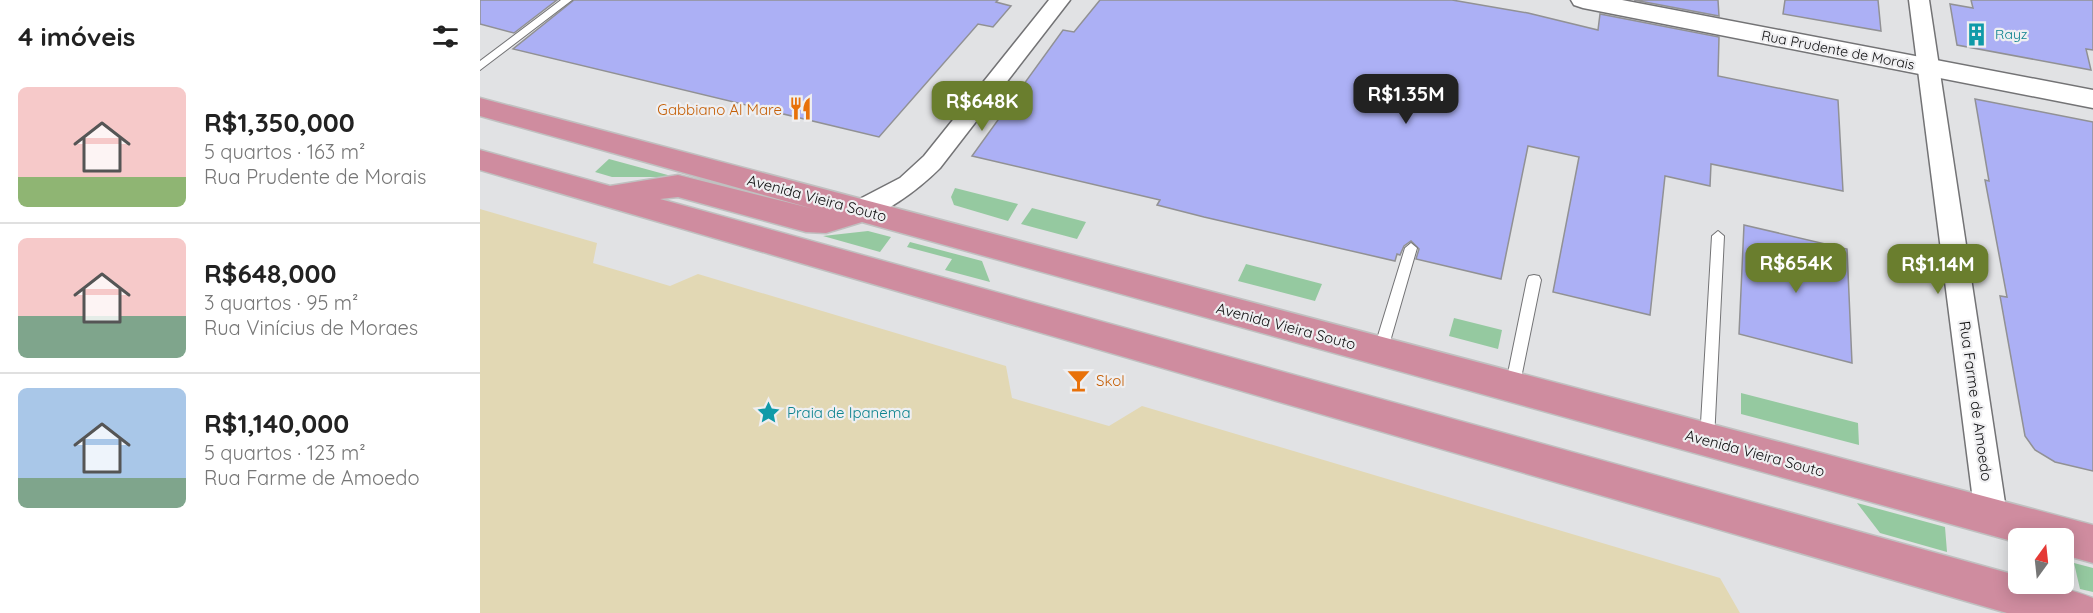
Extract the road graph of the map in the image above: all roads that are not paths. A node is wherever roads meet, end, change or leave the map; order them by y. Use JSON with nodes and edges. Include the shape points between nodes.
{"nodes":[{"id":1,"x":567,"y":0,"type":"edge"},
{"id":2,"x":1060,"y":0,"type":"edge"},
{"id":3,"x":1583,"y":0,"type":"edge"},
{"id":4,"x":1919,"y":0,"type":"edge"},
{"id":5,"x":480,"y":66,"type":"edge"},
{"id":6,"x":1928,"y":68,"type":"junction"},
{"id":7,"x":2093,"y":99,"type":"edge"},
{"id":8,"x":480,"y":107,"type":"edge"},
{"id":9,"x":480,"y":159,"type":"edge"},
{"id":10,"x":605,"y":196,"type":"junction"},
{"id":11,"x":861,"y":210,"type":"junction"},
{"id":12,"x":1718,"y":236,"type":"dead end"},
{"id":13,"x":1411,"y":248,"type":"dead end"},
{"id":14,"x":1534,"y":280,"type":"dead end"},
{"id":15,"x":1380,"y":352,"type":"junction"},
{"id":16,"x":1512,"y":388,"type":"junction"},
{"id":17,"x":1707,"y":440,"type":"junction"},
{"id":18,"x":1991,"y":516,"type":"junction"},
{"id":19,"x":2093,"y":544,"type":"edge"},
{"id":20,"x":2078,"y":613,"type":"edge"}],
"edges":[{"from":1,"to":5,"type":"lane"},
{"from":2,"to":11,"type":"street","via":[[932,162],[909,184]]},
{"from":3,"to":6,"type":"main road","name":"Rua Prudente de Morais"},
{"from":4,"to":6,"type":"street","name":"Rua Farme de Amoedo"},
{"from":6,"to":7,"type":"main road","name":"Rua Prudente de Morais"},
{"from":6,"to":18,"type":"street","name":"Rua Farme de Amoedo"},
{"from":8,"to":11,"type":"highway","name":"Avenida Vieira Souto"},
{"from":9,"to":10,"type":"highway"},
{"from":10,"to":11,"type":"highway","via":[[678,186],[806,219],[826,220]]},
{"from":10,"to":20,"type":"highway"},
{"from":11,"to":15,"type":"highway","name":"Avenida Vieira Souto"},
{"from":12,"to":17,"type":"lane"},
{"from":13,"to":15,"type":"lane"},
{"from":14,"to":16,"type":"lane"},
{"from":15,"to":16,"type":"highway","name":"Avenida Vieira Souto"},
{"from":16,"to":17,"type":"highway","name":"Avenida Vieira Souto"},
{"from":17,"to":18,"type":"highway","name":"Avenida Vieira Souto"},
{"from":18,"to":19,"type":"highway","name":"Avenida Vieira Souto"}]}
